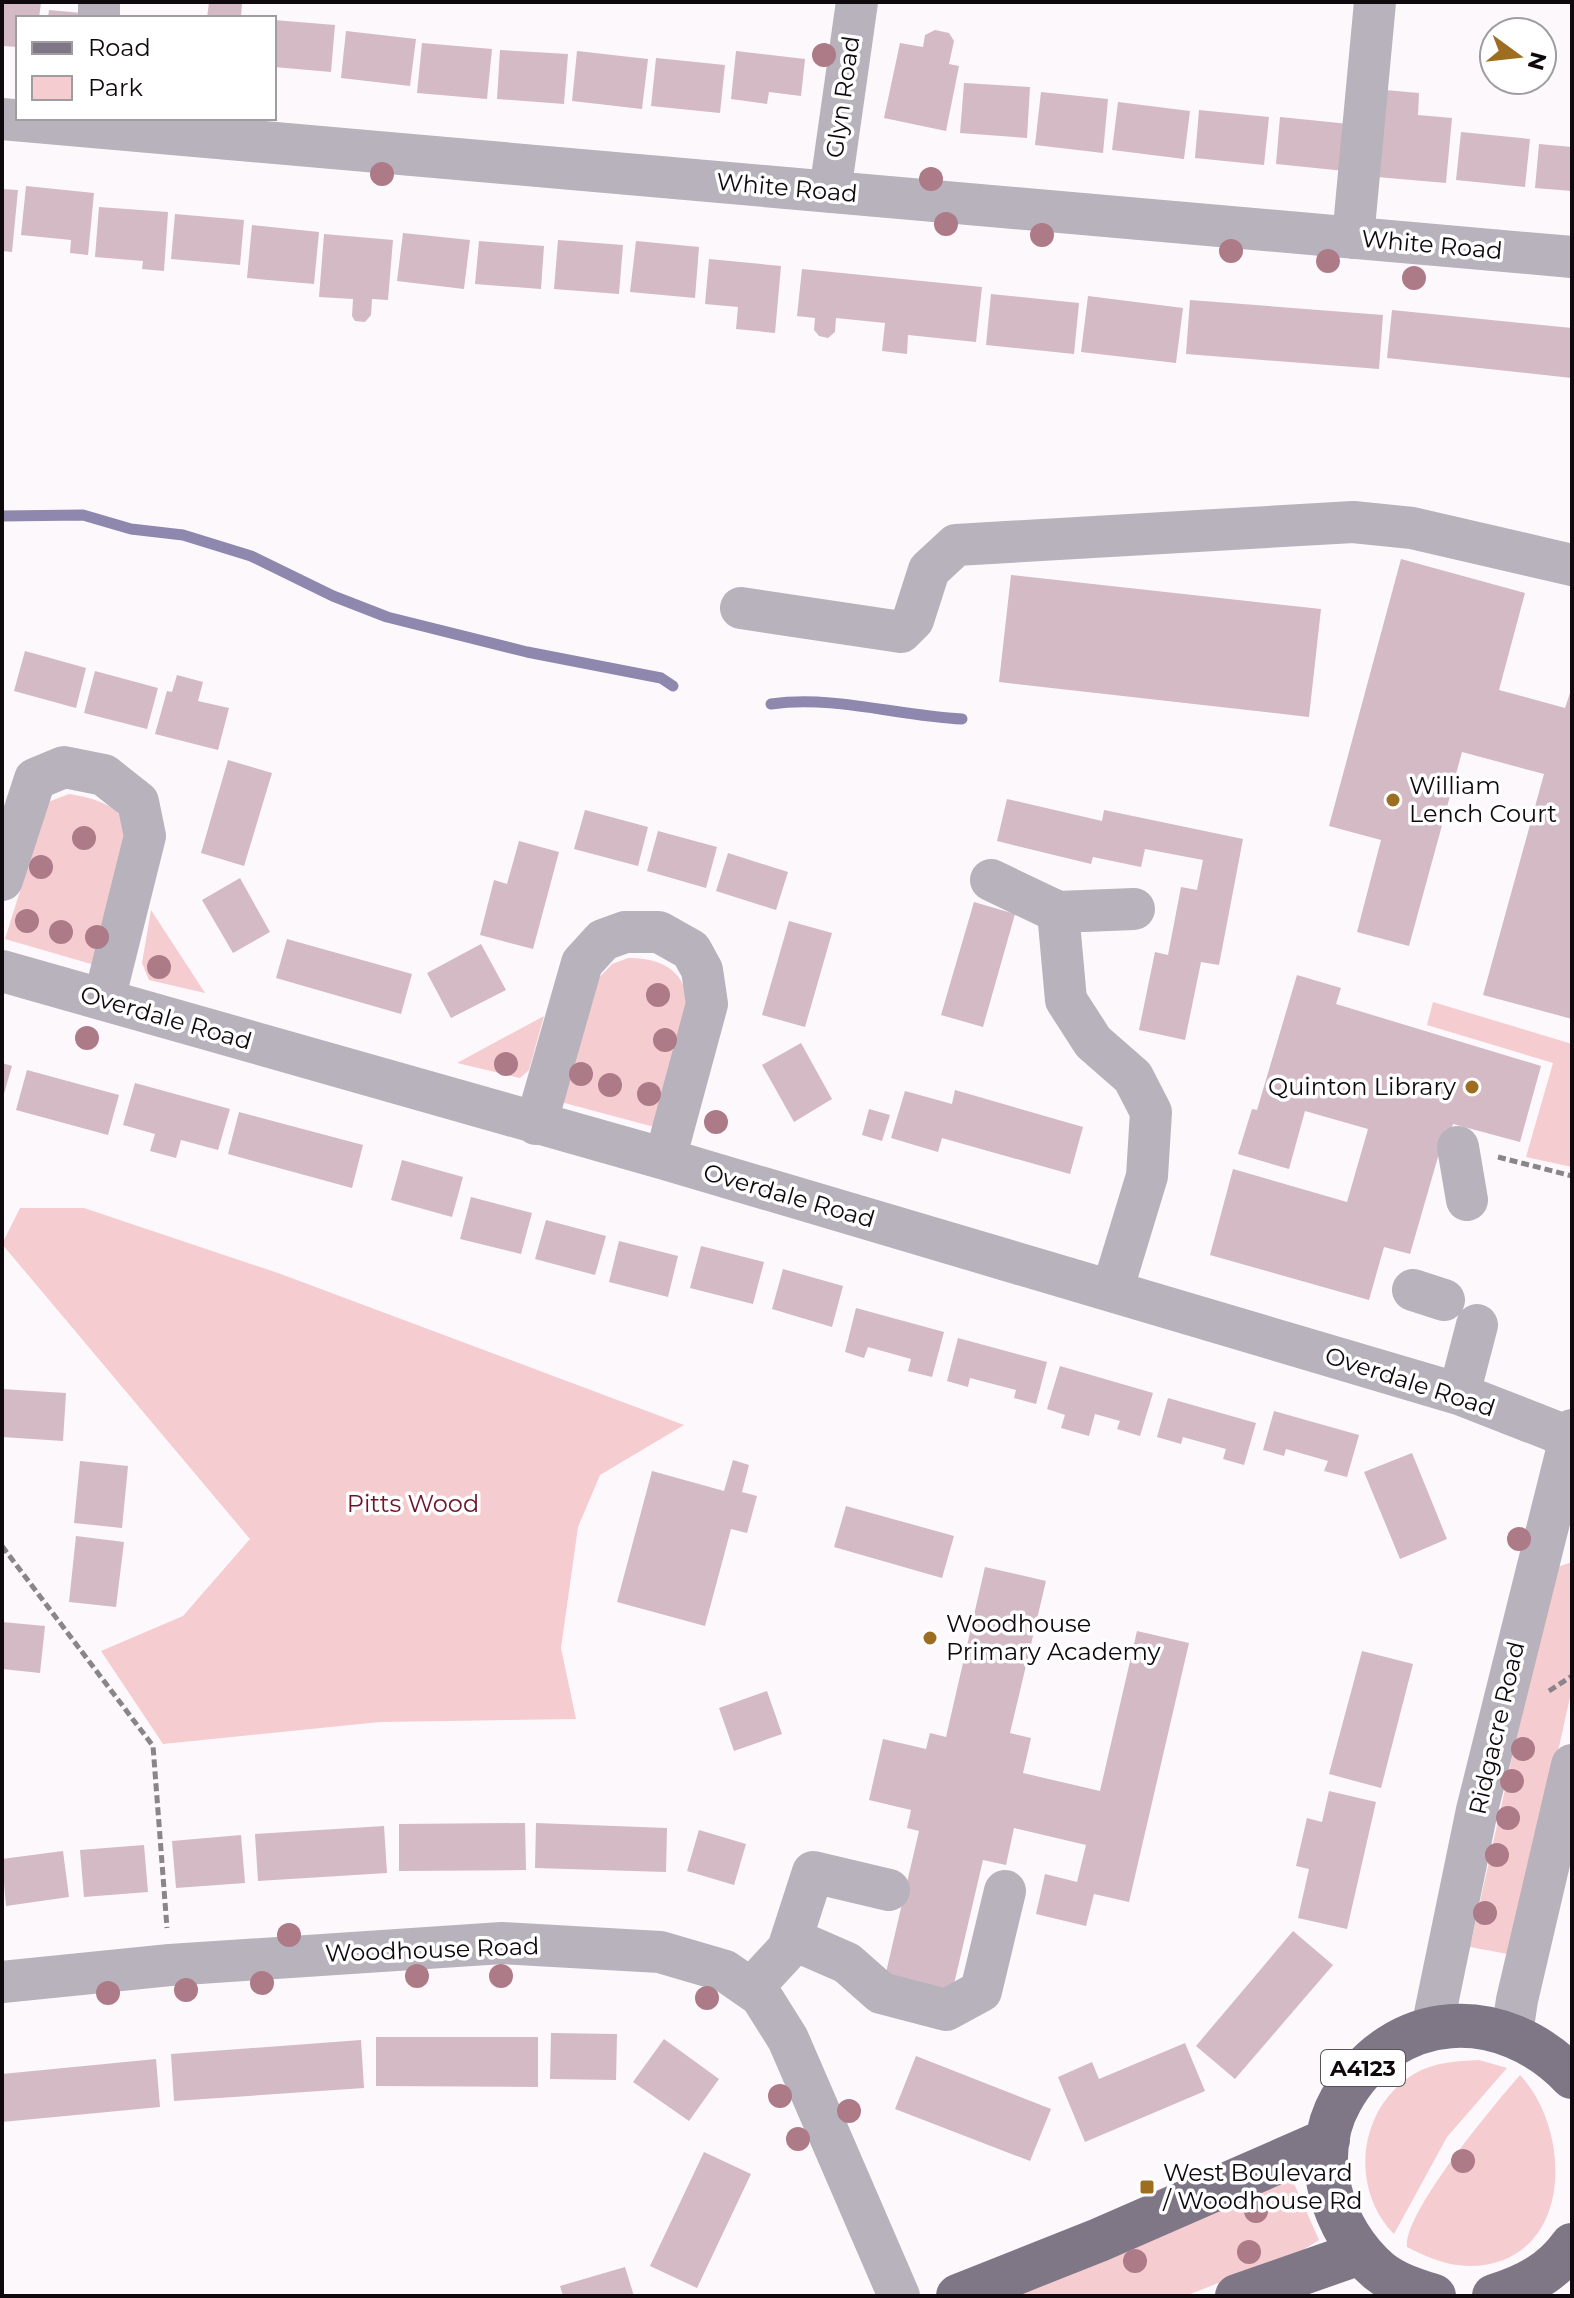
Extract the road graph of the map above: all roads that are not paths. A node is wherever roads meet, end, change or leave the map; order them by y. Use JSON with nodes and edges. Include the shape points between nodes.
{"nodes":[{"id":1,"x":857,"y":2,"type":"edge"},
{"id":2,"x":1375,"y":2,"type":"edge"},
{"id":3,"x":32,"y":120,"type":"edge"},
{"id":4,"x":93,"y":122,"type":"edge"},
{"id":5,"x":830,"y":192,"type":"junction"},
{"id":6,"x":1353,"y":238,"type":"junction"},
{"id":7,"x":1572,"y":257,"type":"edge"},
{"id":8,"x":1572,"y":565,"type":"edge"},
{"id":9,"x":741,"y":608,"type":"dead end"},
{"id":10,"x":2,"y":880,"type":"edge"},
{"id":11,"x":991,"y":880,"type":"dead end"},
{"id":12,"x":1134,"y":909,"type":"dead end"},
{"id":13,"x":1058,"y":912,"type":"junction"},
{"id":14,"x":2,"y":971,"type":"edge"},
{"id":15,"x":104,"y":1000,"type":"junction"},
{"id":16,"x":536,"y":1124,"type":"junction"},
{"id":17,"x":1458,"y":1147,"type":"road end"},
{"id":18,"x":665,"y":1159,"type":"junction"},
{"id":19,"x":1467,"y":1200,"type":"dead end"},
{"id":20,"x":1112,"y":1291,"type":"junction"},
{"id":21,"x":1477,"y":1325,"type":"dead end"},
{"id":22,"x":1459,"y":1394,"type":"junction"},
{"id":23,"x":1571,"y":1438,"type":"edge"},
{"id":24,"x":1558,"y":1538,"type":"edge"},
{"id":25,"x":1572,"y":1765,"type":"edge"},
{"id":26,"x":889,"y":1890,"type":"dead end"},
{"id":27,"x":1005,"y":1891,"type":"dead end"},
{"id":28,"x":792,"y":1939,"type":"junction"},
{"id":29,"x":2,"y":1982,"type":"edge"},
{"id":30,"x":751,"y":1989,"type":"junction"},
{"id":31,"x":1432,"y":2028,"type":"junction"},
{"id":32,"x":1512,"y":2033,"type":"junction"},
{"id":33,"x":1572,"y":2077,"type":"edge"},
{"id":34,"x":1328,"y":2140,"type":"junction"},
{"id":35,"x":1572,"y":2245,"type":"edge"},
{"id":36,"x":1360,"y":2253,"type":"junction"},
{"id":37,"x":1417,"y":2293,"type":"edge"},
{"id":38,"x":899,"y":2296,"type":"edge"},
{"id":39,"x":958,"y":2296,"type":"edge"},
{"id":40,"x":1237,"y":2296,"type":"edge"},
{"id":41,"x":1494,"y":2296,"type":"edge"}],
"edges":[{"from":1,"to":5,"type":"street","name":"Glyn Road"},
{"from":2,"to":6,"type":"street"},
{"from":3,"to":4,"type":"street","name":"White Road"},
{"from":4,"to":5,"type":"street","name":"White Road"},
{"from":5,"to":6,"type":"street","name":"White Road"},
{"from":6,"to":7,"type":"street","name":"White Road"},
{"from":8,"to":9,"type":"street","via":[[1412,528],[1338,523],[956,545],[929,570],[913,620],[901,632]]},
{"from":10,"to":15,"type":"street","via":[[35,779],[64,767],[104,775],[138,802],[145,836]]},
{"from":11,"to":13,"type":"street"},
{"from":12,"to":13,"type":"street"},
{"from":13,"to":20,"type":"street","via":[[1066,1000],[1093,1042],[1133,1077],[1151,1112],[1147,1176]]},
{"from":14,"to":15,"type":"street","name":"Overdale Road"},
{"from":15,"to":16,"type":"street","name":"Overdale Road"},
{"from":16,"to":18,"type":"street","name":"Overdale Road"},
{"from":16,"to":18,"type":"street","via":[[582,963],[603,940],[625,932],[659,932],[691,950],[702,970],[707,1004]]},
{"from":17,"to":19,"type":"street"},
{"from":18,"to":20,"type":"street","name":"Overdale Road"},
{"from":20,"to":22,"type":"street","name":"Overdale Road"},
{"from":21,"to":22,"type":"street"},
{"from":22,"to":23,"type":"street","name":"Overdale Road"},
{"from":23,"to":24,"type":"street","name":"Ridgacre Road"},
{"from":24,"to":31,"type":"street","name":"Ridgacre Road","via":[[1477,1810]]},
{"from":25,"to":32,"type":"street"},
{"from":26,"to":28,"type":"street","via":[[813,1872]]},
{"from":27,"to":28,"type":"street","via":[[981,1991],[946,2010],[881,1993],[847,1963]]},
{"from":28,"to":30,"type":"street"},
{"from":29,"to":30,"type":"street","name":"Woodhouse Road","via":[[502,1943],[660,1952],[725,1971]]},
{"from":30,"to":38,"type":"street","name":"Woodhouse Road","via":[[788,2039]]},
{"from":31,"to":32,"type":"main road","number":"A4123","via":[[1473,2024]]},
{"from":31,"to":34,"type":"main road","number":"A4123","via":[[1394,2043],[1363,2068],[1340,2101]]},
{"from":32,"to":33,"type":"main road","number":"A4123","via":[[1551,2055]]},
{"from":34,"to":36,"type":"main road","number":"A4123","via":[[1327,2180],[1338,2219]]},
{"from":34,"to":39,"type":"main road"},
{"from":35,"to":41,"type":"main road","via":[[1560,2261],[1526,2285]]},
{"from":36,"to":37,"type":"main road","number":"A4123","via":[[1381,2273]]},
{"from":36,"to":40,"type":"main road"}]}
